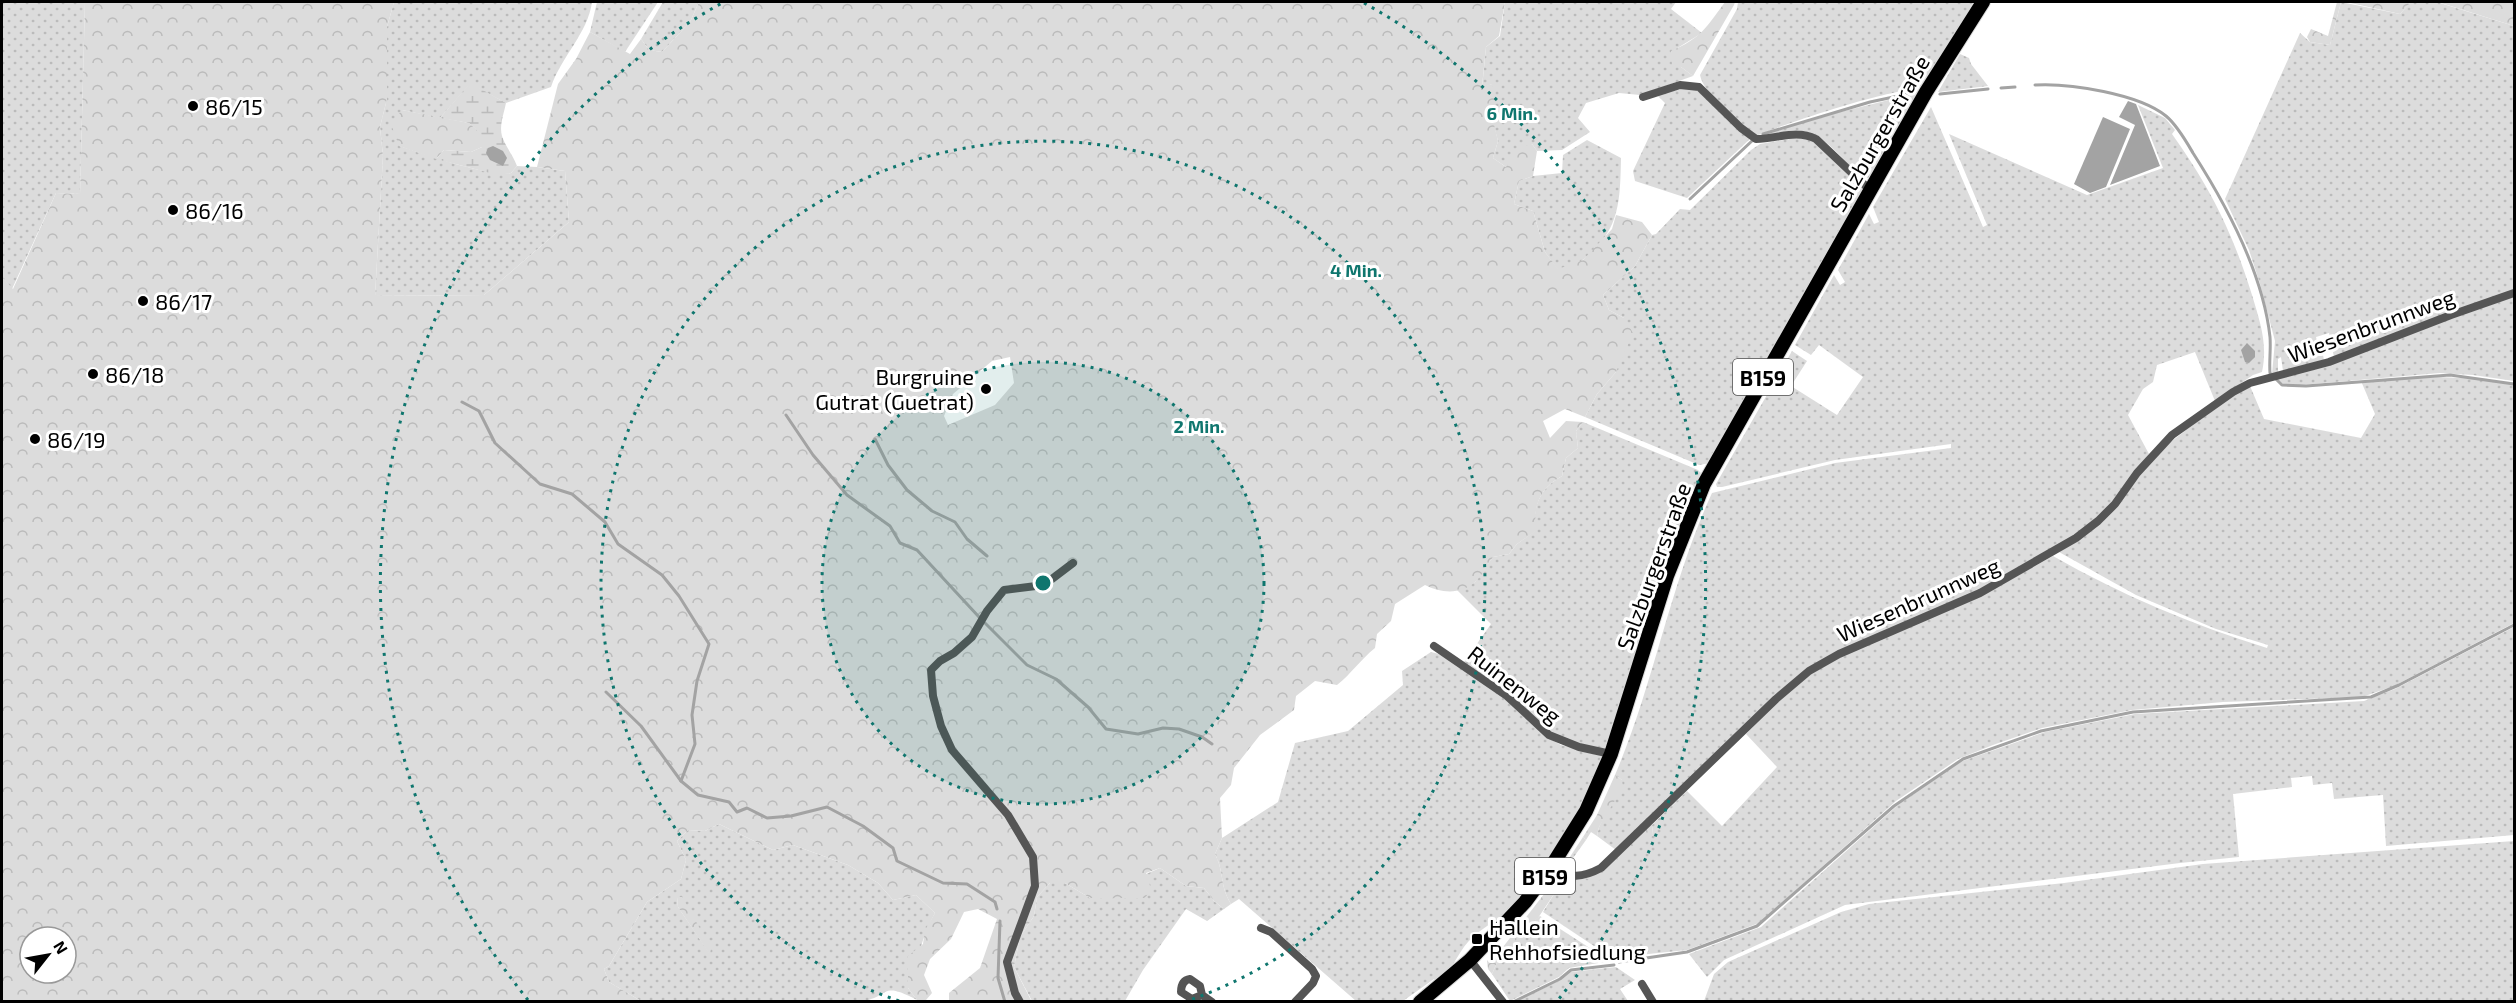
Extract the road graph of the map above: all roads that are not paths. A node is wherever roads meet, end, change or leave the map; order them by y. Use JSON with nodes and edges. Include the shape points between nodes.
{"nodes":[{"id":1,"x":1983,"y":2,"type":"edge"},
{"id":2,"x":1643,"y":97,"type":"dead end"},
{"id":3,"x":1870,"y":190,"type":"junction"},
{"id":4,"x":2514,"y":293,"type":"edge"},
{"id":5,"x":1072,"y":563,"type":"dead end"},
{"id":6,"x":1434,"y":646,"type":"dead end"},
{"id":7,"x":1611,"y":754,"type":"junction"},
{"id":8,"x":1551,"y":867,"type":"junction"},
{"id":9,"x":1261,"y":928,"type":"dead end"},
{"id":10,"x":1470,"y":960,"type":"junction"},
{"id":11,"x":1642,"y":984,"type":"dead end"},
{"id":12,"x":1202,"y":995,"type":"dead end"},
{"id":13,"x":1020,"y":1002,"type":"edge"},
{"id":14,"x":1212,"y":1002,"type":"edge"},
{"id":15,"x":1295,"y":1002,"type":"edge"},
{"id":16,"x":1420,"y":1002,"type":"edge"},
{"id":17,"x":1503,"y":1002,"type":"edge"},
{"id":18,"x":1653,"y":1002,"type":"edge"}],
"edges":[{"from":1,"to":3,"type":"main road","name":"Salzburgerstraße","number":"B159"},
{"from":2,"to":3,"type":"street","via":[[1680,85],[1699,87],[1756,139],[1796,133],[1816,139]]},
{"from":3,"to":7,"type":"main road","name":"Salzburgerstraße","number":"B159","via":[[1691,511]]},
{"from":4,"to":8,"type":"street","name":"Wiesenbrunnweg","via":[[2329,362],[2250,383],[2233,392],[2172,435],[2154,452],[2115,504],[2076,538],[1980,593],[1855,646],[1809,671],[1602,868],[1580,876]]},
{"from":5,"to":13,"type":"street","via":[[1044,585],[1004,590],[972,637],[931,670],[933,696],[952,750],[1008,815],[1033,858],[1035,886],[1007,962]]},
{"from":6,"to":7,"type":"street","name":"Ruinenweg","via":[[1507,696],[1549,735]]},
{"from":7,"to":8,"type":"main road","name":"Salzburgerstraße","number":"B159","via":[[1586,811]]},
{"from":8,"to":10,"type":"main road","name":"Salzburgerstraße","number":"B159","via":[[1525,902]]},
{"from":9,"to":15,"type":"street","via":[[1271,932],[1316,976]]},
{"from":10,"to":16,"type":"main road","name":"Salzburgerstraße","number":"B159"},
{"from":10,"to":17,"type":"street"},
{"from":11,"to":18,"type":"street"},
{"from":12,"to":14,"type":"street"}]}
